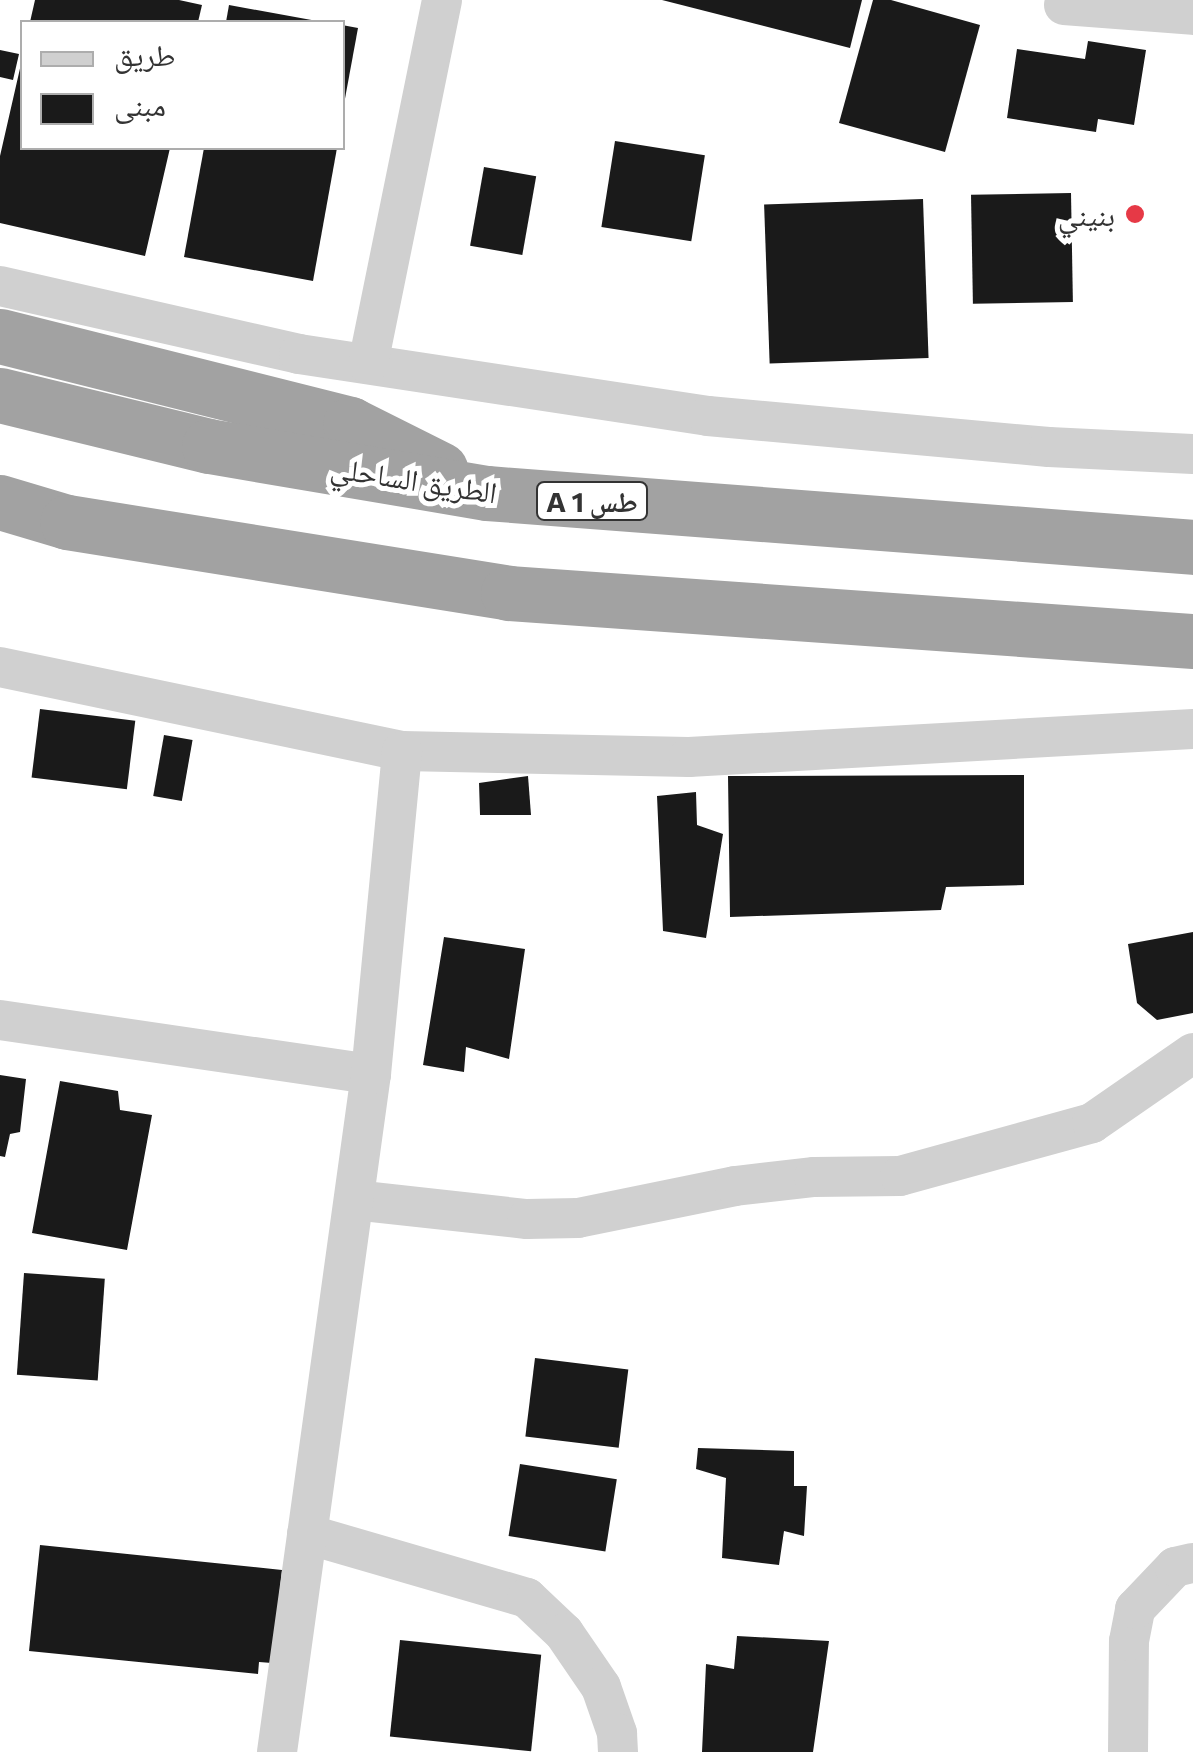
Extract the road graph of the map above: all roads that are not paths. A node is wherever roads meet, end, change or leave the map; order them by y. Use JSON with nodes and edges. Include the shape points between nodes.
{"nodes":[{"id":1,"x":442,"y":0,"type":"edge"},
{"id":2,"x":1064,"y":5,"type":"dead end"},
{"id":3,"x":1193,"y":15,"type":"edge"},
{"id":4,"x":0,"y":286,"type":"edge"},
{"id":5,"x":0,"y":336,"type":"edge"},
{"id":6,"x":368,"y":364,"type":"junction"},
{"id":7,"x":0,"y":395,"type":"edge"},
{"id":8,"x":1193,"y":454,"type":"edge"},
{"id":9,"x":487,"y":493,"type":"junction"},
{"id":10,"x":0,"y":502,"type":"edge"},
{"id":11,"x":67,"y":522,"type":"junction"},
{"id":12,"x":0,"y":526,"type":"edge"},
{"id":13,"x":1193,"y":547,"type":"edge"},
{"id":14,"x":1193,"y":641,"type":"edge"},
{"id":15,"x":0,"y":667,"type":"edge"},
{"id":16,"x":1193,"y":729,"type":"edge"},
{"id":17,"x":402,"y":751,"type":"junction"},
{"id":18,"x":0,"y":1020,"type":"edge"},
{"id":19,"x":1193,"y":1053,"type":"edge"},
{"id":20,"x":372,"y":1074,"type":"junction"},
{"id":21,"x":354,"y":1200,"type":"junction"},
{"id":22,"x":307,"y":1534,"type":"junction"},
{"id":23,"x":1193,"y":1563,"type":"edge"},
{"id":24,"x":277,"y":1752,"type":"edge"},
{"id":25,"x":618,"y":1752,"type":"edge"},
{"id":26,"x":1128,"y":1752,"type":"edge"}],
"edges":[{"from":1,"to":6,"type":"street"},
{"from":2,"to":3,"type":"street"},
{"from":4,"to":6,"type":"street"},
{"from":5,"to":9,"type":"highway","via":[[350,424]]},
{"from":6,"to":8,"type":"street","via":[[708,416]]},
{"from":7,"to":9,"type":"highway","name":"الطريق الساحلي","number":"A 1 طس","via":[[208,446]]},
{"from":9,"to":13,"type":"highway","name":"الطريق الساحلي","number":"A 1 طس"},
{"from":10,"to":11,"type":"highway"},
{"from":11,"to":12,"type":"highway"},
{"from":11,"to":14,"type":"highway","via":[[508,593]]},
{"from":15,"to":17,"type":"street"},
{"from":16,"to":17,"type":"street","via":[[689,756]]},
{"from":17,"to":20,"type":"street"},
{"from":18,"to":20,"type":"street"},
{"from":19,"to":21,"type":"street","via":[[1092,1123],[900,1176],[735,1186],[578,1218],[527,1219]]},
{"from":20,"to":21,"type":"street"},
{"from":21,"to":22,"type":"street"},
{"from":22,"to":24,"type":"street"},
{"from":22,"to":25,"type":"street","via":[[527,1598],[564,1633],[600,1687]]},
{"from":23,"to":26,"type":"street","via":[[1175,1567],[1135,1608]]}]}
